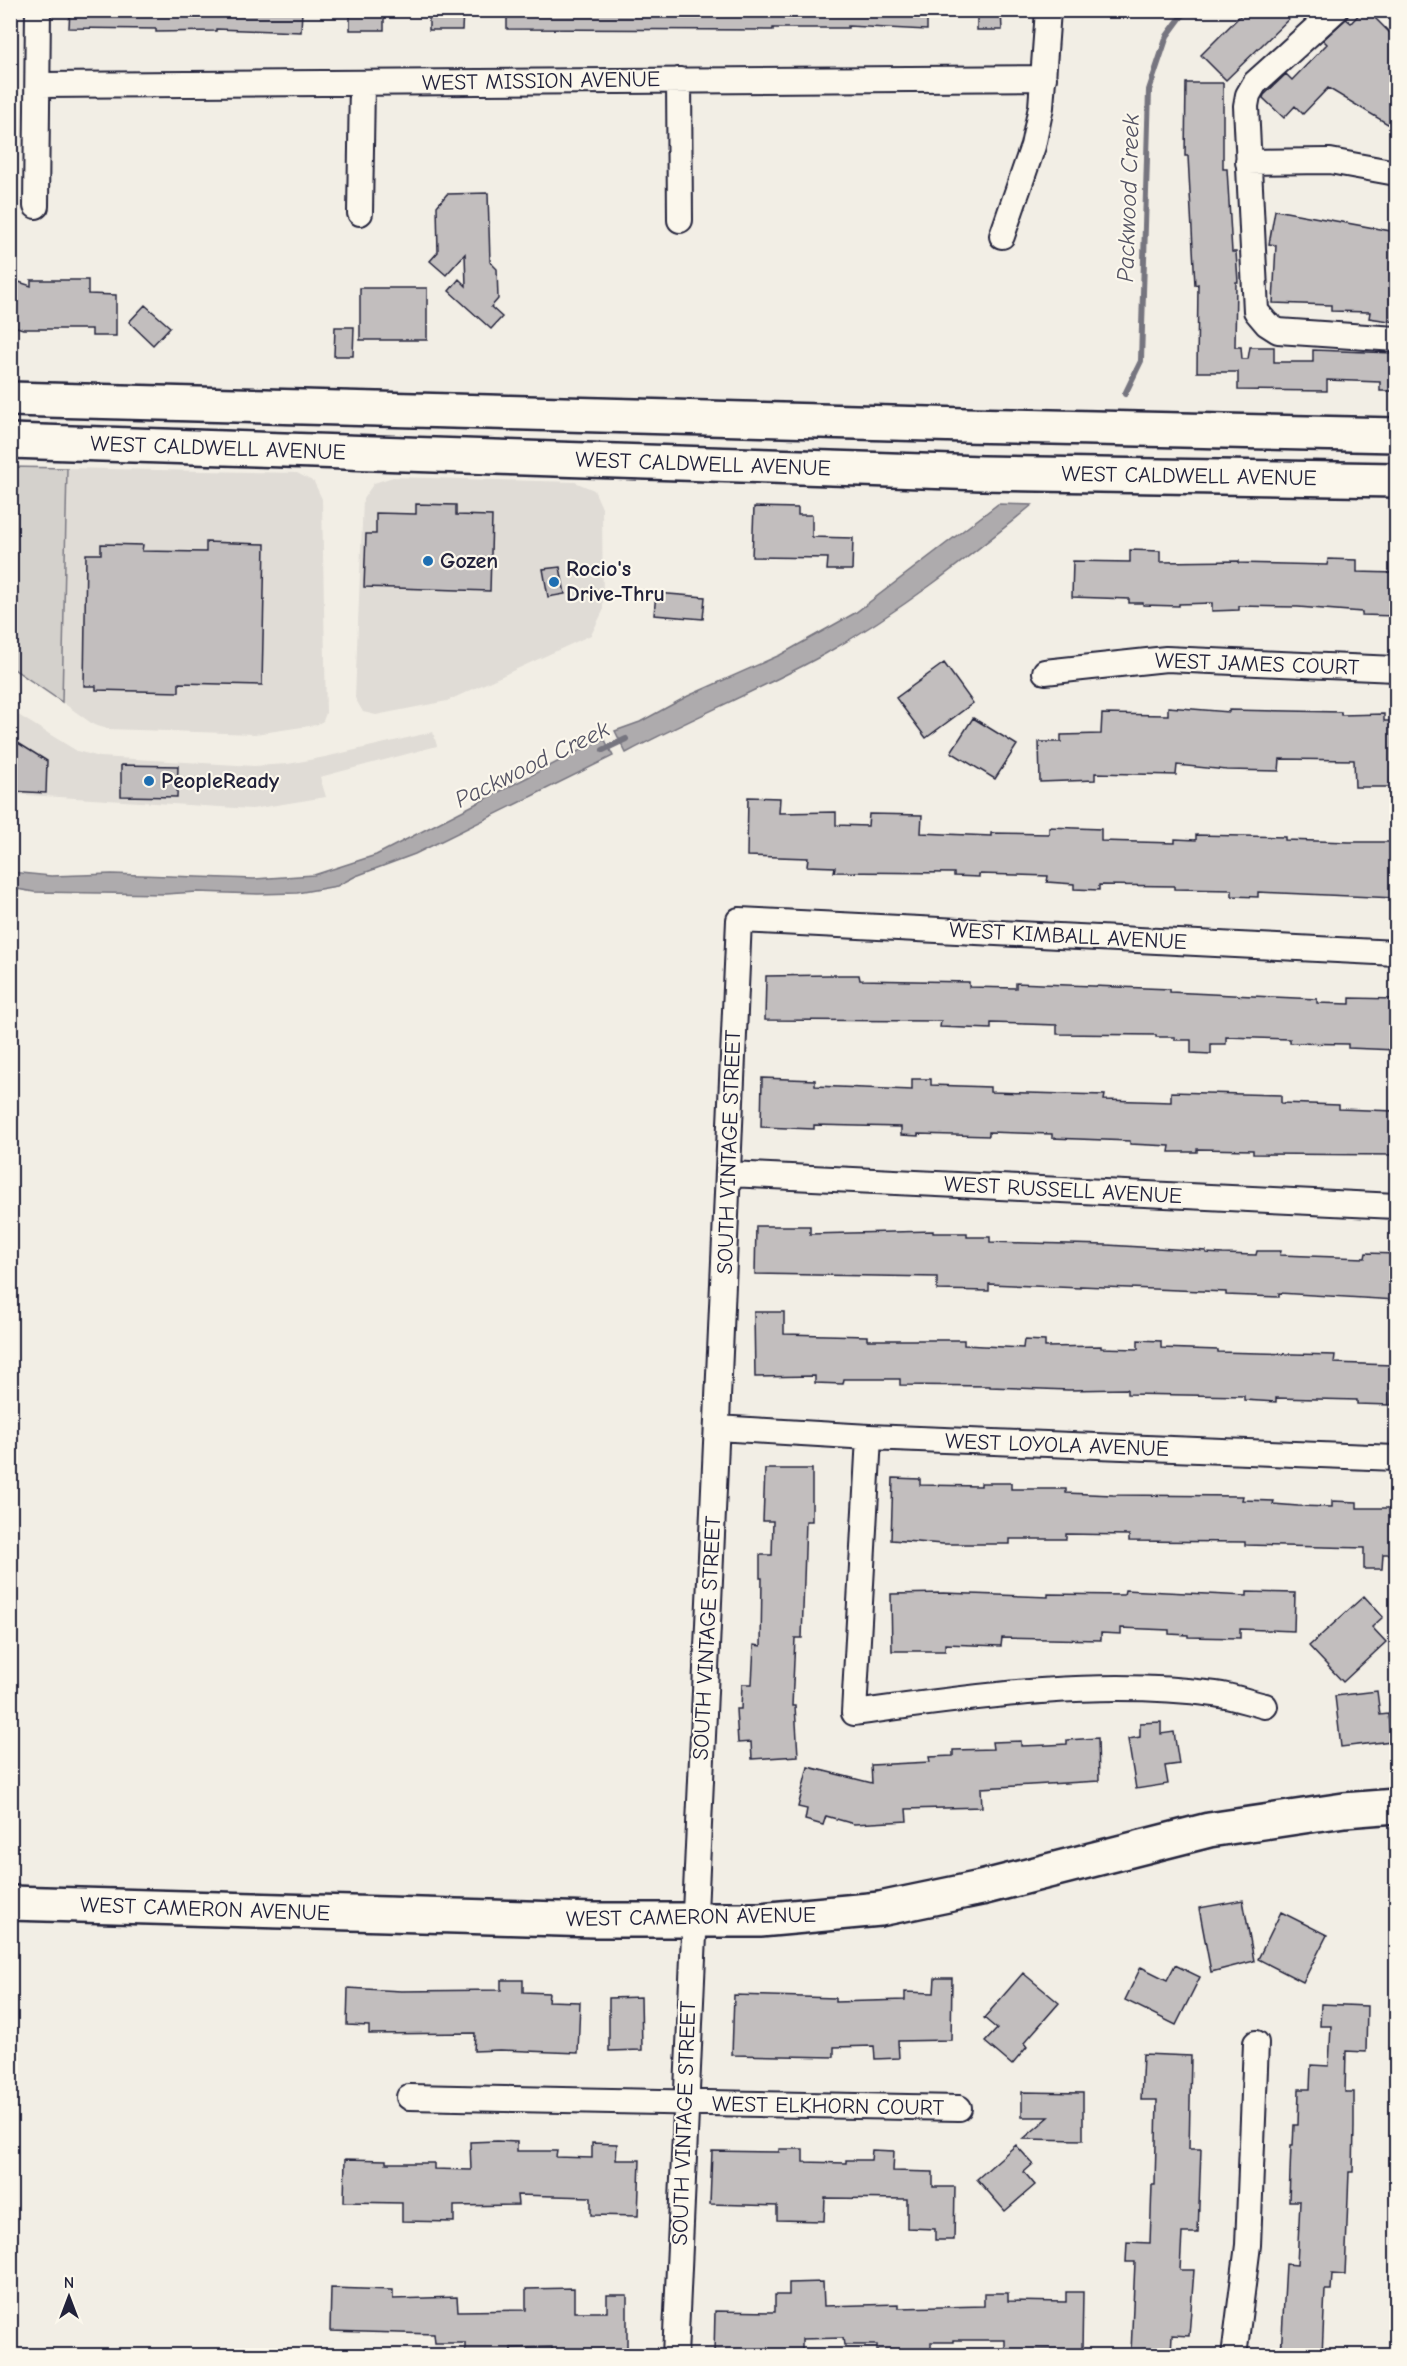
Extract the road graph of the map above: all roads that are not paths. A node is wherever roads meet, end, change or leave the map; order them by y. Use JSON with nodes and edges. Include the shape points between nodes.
{"nodes":[{"id":1,"x":38,"y":10,"type":"edge"},
{"id":2,"x":1048,"y":10,"type":"edge"},
{"id":3,"x":1336,"y":10,"type":"edge"},
{"id":4,"x":1044,"y":78,"type":"junction"},
{"id":5,"x":679,"y":80,"type":"junction"},
{"id":6,"x":362,"y":83,"type":"junction"},
{"id":7,"x":39,"y":85,"type":"junction"},
{"id":8,"x":1248,"y":162,"type":"junction"},
{"id":9,"x":1396,"y":173,"type":"edge"},
{"id":10,"x":36,"y":206,"type":"dead end"},
{"id":11,"x":360,"y":213,"type":"dead end"},
{"id":12,"x":680,"y":220,"type":"dead end"},
{"id":13,"x":1002,"y":236,"type":"dead end"},
{"id":14,"x":1396,"y":339,"type":"edge"},
{"id":15,"x":10,"y":399,"type":"edge"},
{"id":16,"x":598,"y":413,"type":"junction"},
{"id":17,"x":1396,"y":435,"type":"edge"},
{"id":18,"x":10,"y":441,"type":"edge"},
{"id":19,"x":335,"y":452,"type":"junction"},
{"id":20,"x":1396,"y":480,"type":"edge"},
{"id":21,"x":1396,"y":669,"type":"edge"},
{"id":22,"x":1045,"y":672,"type":"dead end"},
{"id":23,"x":739,"y":920,"type":"joint"},
{"id":24,"x":1396,"y":953,"type":"edge"},
{"id":25,"x":729,"y":1174,"type":"junction"},
{"id":26,"x":1396,"y":1206,"type":"edge"},
{"id":27,"x":717,"y":1428,"type":"junction"},
{"id":28,"x":869,"y":1437,"type":"junction"},
{"id":29,"x":1396,"y":1458,"type":"edge"},
{"id":30,"x":1264,"y":1706,"type":"dead end"},
{"id":31,"x":1396,"y":1806,"type":"edge"},
{"id":32,"x":10,"y":1903,"type":"edge"},
{"id":33,"x":693,"y":1921,"type":"junction"},
{"id":34,"x":1256,"y":2043,"type":"dead end"},
{"id":35,"x":409,"y":2097,"type":"dead end"},
{"id":36,"x":685,"y":2102,"type":"junction"},
{"id":37,"x":959,"y":2108,"type":"dead end"},
{"id":38,"x":675,"y":2355,"type":"edge"},
{"id":39,"x":1234,"y":2355,"type":"edge"}],
"edges":[{"from":1,"to":7,"type":"street"},
{"from":2,"to":4,"type":"street"},
{"from":3,"to":8,"type":"street","via":[[1255,83],[1248,95]]},
{"from":4,"to":5,"type":"street","name":"WEST MISSION AVENUE"},
{"from":4,"to":13,"type":"street","via":[[1032,147]]},
{"from":5,"to":6,"type":"street","name":"WEST MISSION AVENUE"},
{"from":5,"to":12,"type":"street"},
{"from":6,"to":7,"type":"street","name":"WEST MISSION AVENUE"},
{"from":6,"to":11,"type":"street"},
{"from":7,"to":10,"type":"street"},
{"from":8,"to":9,"type":"street","via":[[1330,161]]},
{"from":8,"to":14,"type":"street","via":[[1259,317],[1278,331]]},
{"from":15,"to":16,"type":"main road","name":"WEST CALDWELL AVENUE"},
{"from":16,"to":17,"type":"main road","name":"WEST CALDWELL AVENUE"},
{"from":16,"to":19,"type":"main road","via":[[556,434],[374,430],[351,437]]},
{"from":18,"to":19,"type":"main road","name":"WEST CALDWELL AVENUE"},
{"from":19,"to":20,"type":"main road","name":"WEST CALDWELL AVENUE","via":[[982,473]]},
{"from":21,"to":22,"type":"street","name":"WEST JAMES COURT","via":[[1166,659]]},
{"from":23,"to":24,"type":"street","name":"WEST KIMBALL AVENUE"},
{"from":23,"to":25,"type":"street","name":"SOUTH VINTAGE STREET"},
{"from":25,"to":26,"type":"street","name":"WEST RUSSELL AVENUE"},
{"from":25,"to":27,"type":"street","name":"SOUTH VINTAGE STREET"},
{"from":27,"to":28,"type":"street","name":"WEST LOYOLA AVENUE"},
{"from":27,"to":33,"type":"street","name":"SOUTH VINTAGE STREET"},
{"from":28,"to":29,"type":"street","name":"WEST LOYOLA AVENUE"},
{"from":28,"to":30,"type":"street","via":[[854,1713],[996,1695],[1090,1689],[1218,1694]]},
{"from":31,"to":33,"type":"main road","name":"WEST CAMERON AVENUE","via":[[1209,1830],[981,1888],[880,1909],[760,1920]]},
{"from":32,"to":33,"type":"main road","name":"WEST CAMERON AVENUE"},
{"from":33,"to":36,"type":"street","name":"SOUTH VINTAGE STREET"},
{"from":34,"to":39,"type":"street","via":[[1248,2245]]},
{"from":35,"to":36,"type":"street","name":"WEST ELKHORN COURT"},
{"from":36,"to":37,"type":"street","name":"WEST ELKHORN COURT"},
{"from":36,"to":38,"type":"street","name":"SOUTH VINTAGE STREET"}]}
